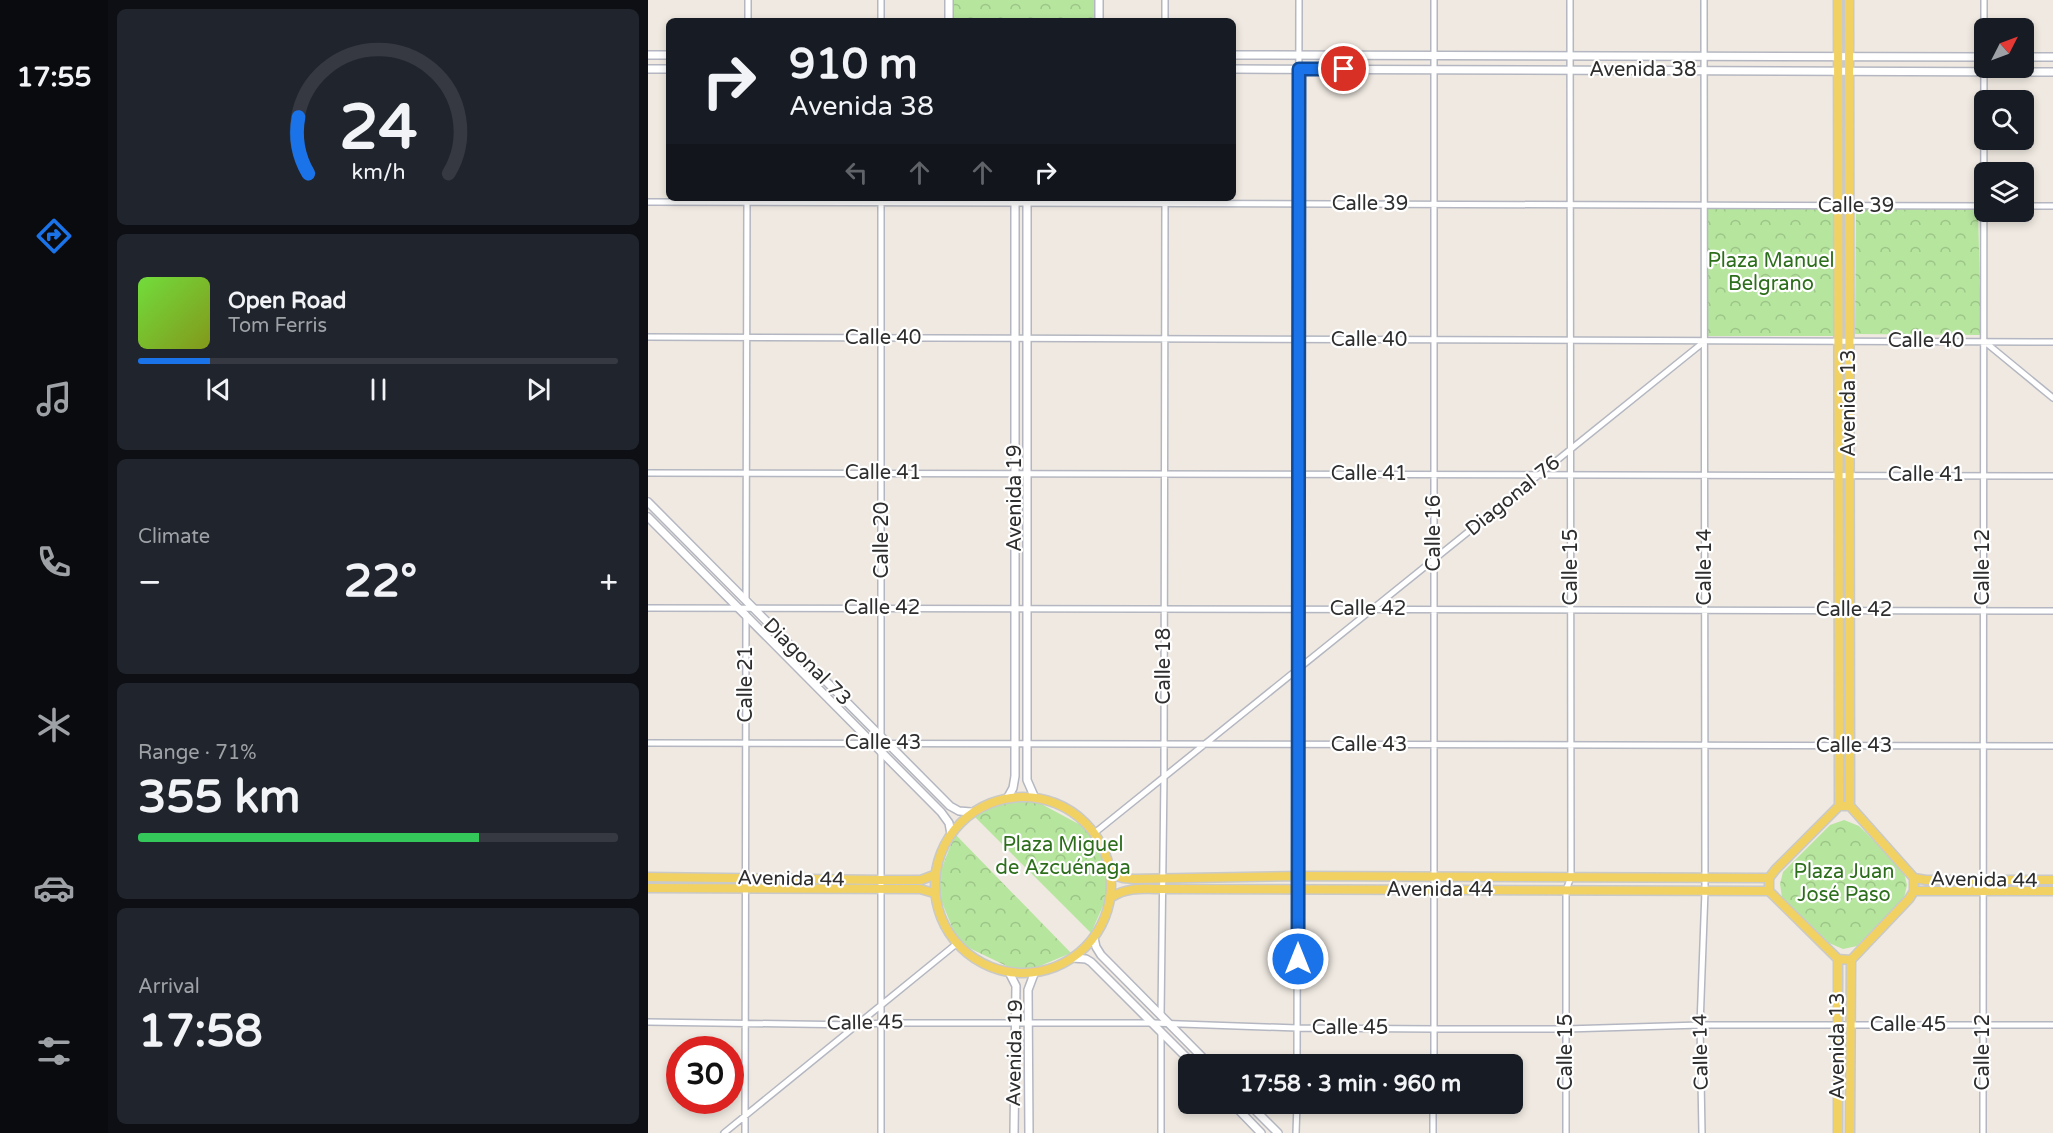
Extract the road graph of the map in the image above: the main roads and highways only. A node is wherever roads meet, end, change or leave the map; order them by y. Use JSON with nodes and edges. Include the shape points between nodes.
{"nodes":[{"id":1,"x":949,"y":0,"type":"edge"},
{"id":2,"x":1099,"y":0,"type":"edge"},
{"id":3,"x":1838,"y":0,"type":"edge"},
{"id":4,"x":1849,"y":0,"type":"edge"},
{"id":5,"x":949,"y":18,"type":"edge"},
{"id":6,"x":1099,"y":18,"type":"edge"},
{"id":7,"x":648,"y":55,"type":"edge"},
{"id":8,"x":666,"y":55,"type":"edge"},
{"id":9,"x":1236,"y":55,"type":"edge"},
{"id":10,"x":1838,"y":56,"type":"junction"},
{"id":11,"x":1849,"y":56,"type":"junction"},
{"id":12,"x":1974,"y":57,"type":"edge"},
{"id":13,"x":2034,"y":57,"type":"edge"},
{"id":14,"x":2053,"y":57,"type":"edge"},
{"id":15,"x":648,"y":69,"type":"edge"},
{"id":16,"x":666,"y":69,"type":"edge"},
{"id":17,"x":1236,"y":69,"type":"edge"},
{"id":18,"x":1838,"y":71,"type":"junction"},
{"id":19,"x":1849,"y":71,"type":"junction"},
{"id":20,"x":2053,"y":72,"type":"edge"},
{"id":21,"x":1015,"y":201,"type":"edge"},
{"id":22,"x":1027,"y":201,"type":"edge"},
{"id":23,"x":648,"y":502,"type":"edge"},
{"id":24,"x":648,"y":517,"type":"edge"},
{"id":25,"x":746,"y":608,"type":"junction"},
{"id":26,"x":881,"y":744,"type":"junction"},
{"id":27,"x":1034,"y":796,"type":"junction"},
{"id":28,"x":1008,"y":797,"type":"junction"},
{"id":29,"x":1839,"y":806,"type":"junction"},
{"id":30,"x":1850,"y":806,"type":"junction"},
{"id":31,"x":971,"y":812,"type":"junction"},
{"id":32,"x":951,"y":834,"type":"junction"},
{"id":33,"x":934,"y":875,"type":"junction"},
{"id":34,"x":1113,"y":875,"type":"junction"},
{"id":35,"x":648,"y":877,"type":"edge"},
{"id":36,"x":1769,"y":878,"type":"junction"},
{"id":37,"x":1914,"y":878,"type":"junction"},
{"id":38,"x":2053,"y":880,"type":"edge"},
{"id":39,"x":881,"y":885,"type":"junction"},
{"id":40,"x":648,"y":888,"type":"edge"},
{"id":41,"x":1769,"y":891,"type":"junction"},
{"id":42,"x":1914,"y":891,"type":"junction"},
{"id":43,"x":2053,"y":891,"type":"edge"},
{"id":44,"x":933,"y":893,"type":"junction"},
{"id":45,"x":1112,"y":897,"type":"junction"},
{"id":46,"x":1094,"y":938,"type":"junction"},
{"id":47,"x":1073,"y":958,"type":"junction"},
{"id":48,"x":1838,"y":959,"type":"junction"},
{"id":49,"x":1851,"y":960,"type":"junction"},
{"id":50,"x":1010,"y":974,"type":"junction"},
{"id":51,"x":1034,"y":974,"type":"junction"},
{"id":52,"x":1159,"y":1024,"type":"junction"},
{"id":53,"x":1185,"y":1054,"type":"edge"},
{"id":54,"x":1199,"y":1054,"type":"edge"},
{"id":55,"x":1243,"y":1114,"type":"edge"},
{"id":56,"x":1259,"y":1114,"type":"edge"},
{"id":57,"x":1014,"y":1133,"type":"edge"},
{"id":58,"x":1029,"y":1133,"type":"edge"},
{"id":59,"x":1262,"y":1133,"type":"edge"},
{"id":60,"x":1278,"y":1133,"type":"edge"},
{"id":61,"x":1838,"y":1133,"type":"edge"},
{"id":62,"x":1850,"y":1133,"type":"edge"}],
"edges":[{"from":1,"to":5,"type":"main road"},
{"from":2,"to":6,"type":"main road"},
{"from":3,"to":10,"type":"main road","name":"Avenida 13"},
{"from":4,"to":11,"type":"main road","name":"Avenida 13"},
{"from":7,"to":8,"type":"main road"},
{"from":9,"to":10,"type":"main road","name":"Avenida 38"},
{"from":10,"to":11,"type":"main road","name":"Avenida 38"},
{"from":10,"to":18,"type":"main road","name":"Avenida 13"},
{"from":11,"to":12,"type":"main road","name":"Avenida 38"},
{"from":11,"to":19,"type":"main road","name":"Avenida 13"},
{"from":13,"to":14,"type":"main road"},
{"from":15,"to":16,"type":"main road"},
{"from":17,"to":18,"type":"main road","name":"Avenida 38"},
{"from":18,"to":19,"type":"main road","name":"Avenida 38"},
{"from":18,"to":29,"type":"main road","name":"Avenida 13"},
{"from":19,"to":20,"type":"main road","name":"Avenida 38"},
{"from":19,"to":30,"type":"main road","name":"Avenida 13"},
{"from":21,"to":28,"type":"main road","name":"Avenida 19","via":[[1015,782]]},
{"from":22,"to":27,"type":"main road","name":"Avenida 19","via":[[1028,780]]},
{"from":23,"to":25,"type":"main road","name":"Diagonal 73"},
{"from":24,"to":25,"type":"main road","name":"Diagonal 73"},
{"from":25,"to":26,"type":"main road","name":"Diagonal 73"},
{"from":26,"to":31,"type":"main road","name":"Diagonal 73","via":[[950,806]]},
{"from":26,"to":32,"type":"main road","name":"Diagonal 73","via":[[941,812]]},
{"from":27,"to":28,"type":"main road"},
{"from":27,"to":34,"type":"main road","via":[[1097,831]]},
{"from":28,"to":31,"type":"main road"},
{"from":29,"to":30,"type":"main road"},
{"from":29,"to":36,"type":"main road"},
{"from":30,"to":37,"type":"main road"},
{"from":31,"to":32,"type":"main road"},
{"from":32,"to":33,"type":"main road"},
{"from":33,"to":39,"type":"main road","name":"Avenida 44"},
{"from":33,"to":44,"type":"main road"},
{"from":34,"to":36,"type":"main road","name":"Avenida 44"},
{"from":34,"to":45,"type":"main road"},
{"from":35,"to":39,"type":"main road","name":"Avenida 44"},
{"from":36,"to":41,"type":"main road"},
{"from":37,"to":38,"type":"main road","name":"Avenida 44"},
{"from":37,"to":42,"type":"main road"},
{"from":39,"to":40,"type":"main road","name":"Avenida 44"},
{"from":39,"to":44,"type":"main road","name":"Avenida 44"},
{"from":41,"to":45,"type":"main road","name":"Avenida 44","via":[[1131,889]]},
{"from":41,"to":48,"type":"main road"},
{"from":42,"to":43,"type":"main road","name":"Avenida 44"},
{"from":42,"to":49,"type":"main road"},
{"from":44,"to":50,"type":"main road","via":[[955,945]]},
{"from":45,"to":46,"type":"main road"},
{"from":46,"to":47,"type":"main road"},
{"from":46,"to":52,"type":"main road","via":[[1101,955]]},
{"from":47,"to":51,"type":"main road"},
{"from":47,"to":52,"type":"main road","via":[[1091,962]]},
{"from":48,"to":49,"type":"main road"},
{"from":48,"to":61,"type":"main road","name":"Avenida 13"},
{"from":49,"to":62,"type":"main road","name":"Avenida 13"},
{"from":50,"to":51,"type":"main road"},
{"from":50,"to":57,"type":"main road","name":"Avenida 19","via":[[1016,986]]},
{"from":51,"to":58,"type":"main road","name":"Avenida 19","via":[[1028,990]]},
{"from":52,"to":53,"type":"main road"},
{"from":52,"to":54,"type":"main road","via":[[1170,1024]]},
{"from":55,"to":59,"type":"main road"},
{"from":56,"to":60,"type":"main road"}]}
